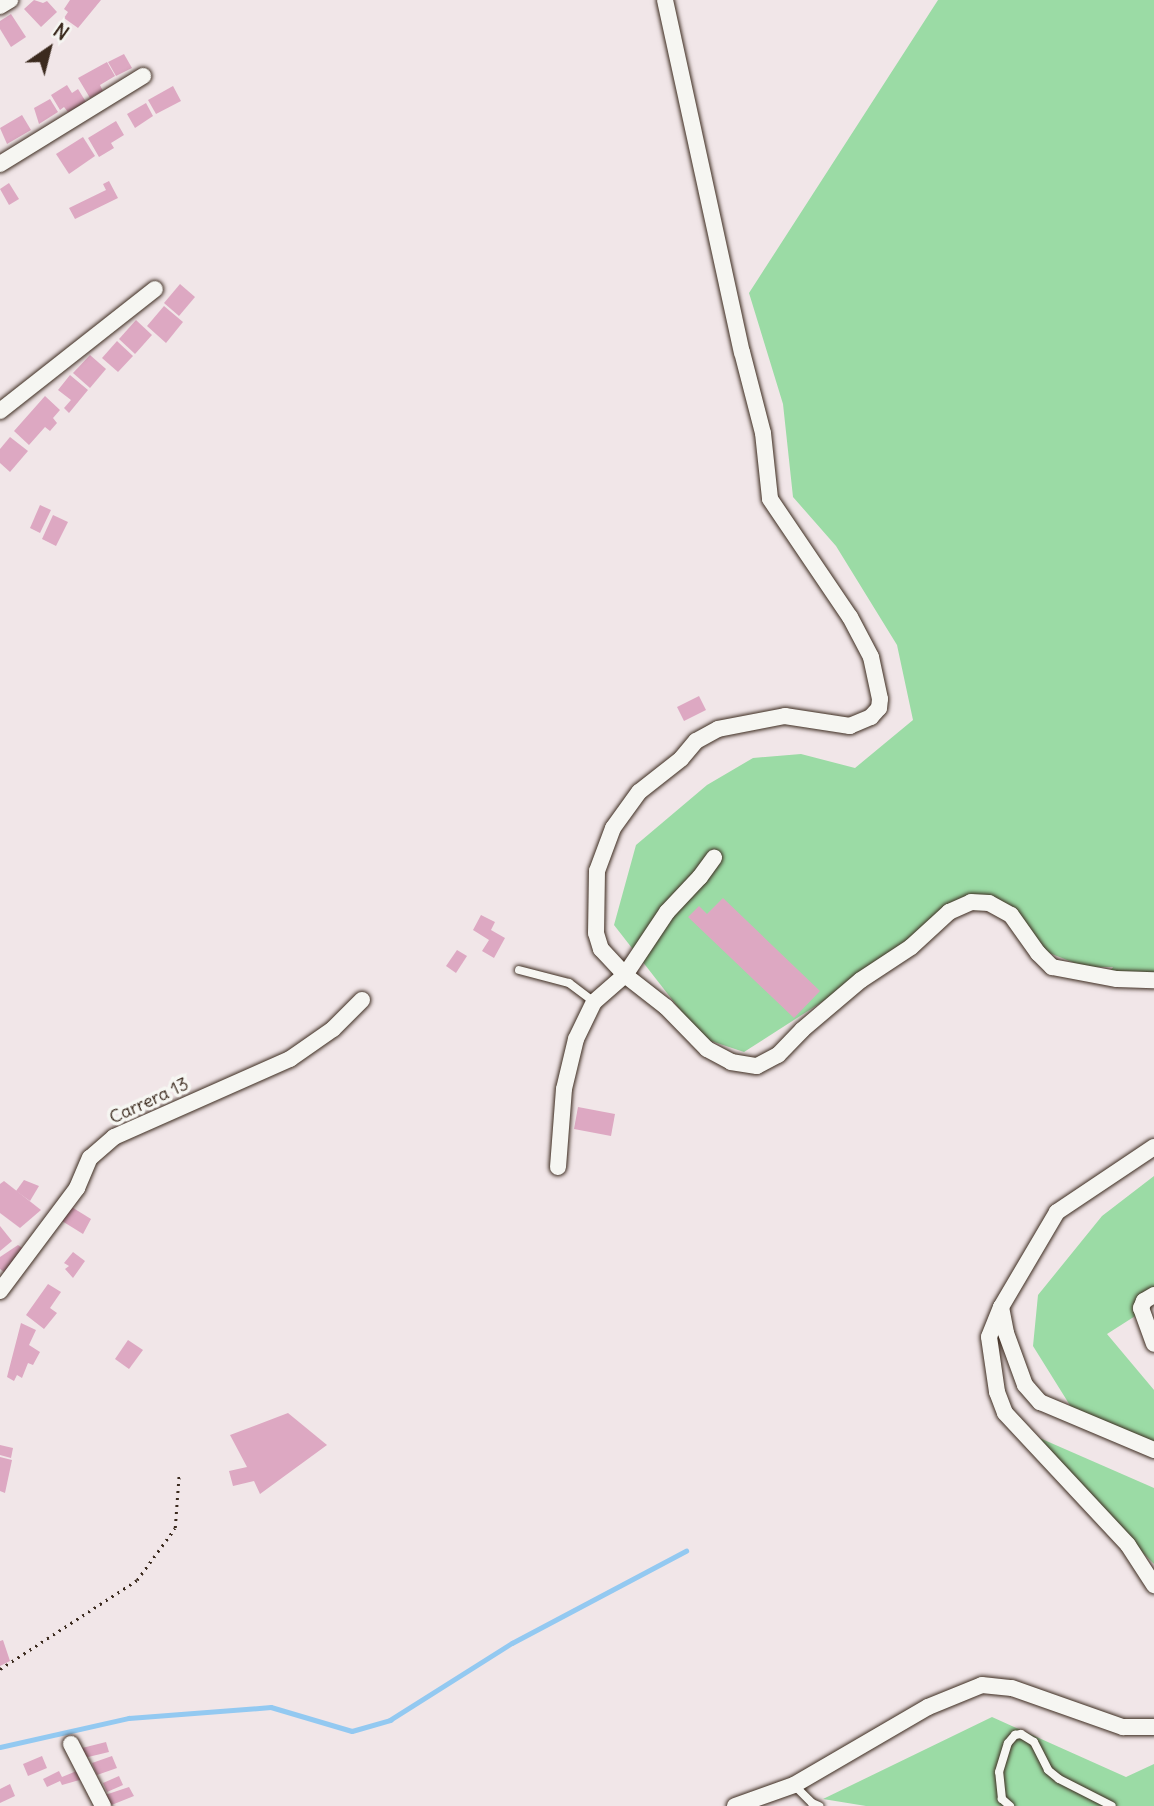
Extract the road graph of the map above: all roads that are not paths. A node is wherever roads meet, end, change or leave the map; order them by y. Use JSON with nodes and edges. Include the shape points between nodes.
{"nodes":[{"id":1,"x":10,"y":0,"type":"edge"},
{"id":2,"x":665,"y":0,"type":"edge"},
{"id":3,"x":0,"y":6,"type":"edge"},
{"id":4,"x":143,"y":76,"type":"dead end"},
{"id":5,"x":0,"y":164,"type":"edge"},
{"id":6,"x":155,"y":289,"type":"dead end"},
{"id":7,"x":0,"y":411,"type":"edge"},
{"id":8,"x":714,"y":858,"type":"dead end"},
{"id":9,"x":519,"y":970,"type":"dead end"},
{"id":10,"x":625,"y":975,"type":"junction"},
{"id":11,"x":1154,"y":980,"type":"edge"},
{"id":12,"x":362,"y":1000,"type":"dead end"},
{"id":13,"x":594,"y":1002,"type":"junction"},
{"id":14,"x":1154,"y":1147,"type":"edge"},
{"id":15,"x":558,"y":1167,"type":"dead end"},
{"id":16,"x":0,"y":1291,"type":"edge"},
{"id":17,"x":1154,"y":1294,"type":"edge"},
{"id":18,"x":1001,"y":1307,"type":"junction"},
{"id":19,"x":1154,"y":1344,"type":"edge"},
{"id":20,"x":1154,"y":1450,"type":"edge"},
{"id":21,"x":1154,"y":1585,"type":"edge"},
{"id":22,"x":1154,"y":1727,"type":"edge"},
{"id":23,"x":71,"y":1744,"type":"dead end"},
{"id":24,"x":787,"y":1788,"type":"junction"},
{"id":25,"x":103,"y":1806,"type":"edge"},
{"id":26,"x":735,"y":1806,"type":"edge"},
{"id":27,"x":819,"y":1806,"type":"edge"},
{"id":28,"x":1010,"y":1806,"type":"edge"},
{"id":29,"x":1112,"y":1806,"type":"edge"}],
"edges":[{"from":1,"to":3,"type":"street"},
{"from":2,"to":10,"type":"street","via":[[764,433],[770,499],[850,617],[871,657],[880,699],[871,717],[850,726],[785,716],[718,729],[696,741],[639,792],[613,828],[597,871],[596,933],[601,949]]},
{"from":4,"to":5,"type":"street"},
{"from":6,"to":7,"type":"street"},
{"from":8,"to":10,"type":"street","via":[[667,912]]},
{"from":9,"to":13,"type":"lane","via":[[569,984]]},
{"from":10,"to":11,"type":"street","via":[[666,1007],[707,1049],[731,1062],[757,1066],[778,1055],[861,980],[911,947],[950,912],[971,902],[989,903],[1012,915],[1052,967],[1117,979]]},
{"from":10,"to":13,"type":"street"},
{"from":12,"to":16,"type":"street","name":"Carrera 13","via":[[290,1059],[114,1137],[90,1157],[77,1188]]},
{"from":13,"to":15,"type":"street","via":[[576,1039],[564,1089]]},
{"from":14,"to":18,"type":"street","via":[[1057,1212]]},
{"from":17,"to":19,"type":"street","via":[[1141,1308]]},
{"from":18,"to":20,"type":"street","via":[[1025,1385],[1040,1402]]},
{"from":18,"to":21,"type":"street","via":[[993,1320],[989,1350],[1005,1413],[1128,1545]]},
{"from":22,"to":24,"type":"street","via":[[1123,1727],[1012,1688],[982,1685],[928,1707]]},
{"from":23,"to":25,"type":"street"},
{"from":24,"to":26,"type":"street"},
{"from":24,"to":27,"type":"lane"},
{"from":28,"to":29,"type":"lane","via":[[1002,1799],[999,1772],[1008,1743],[1021,1734],[1034,1742],[1048,1770],[1059,1779]]}]}
